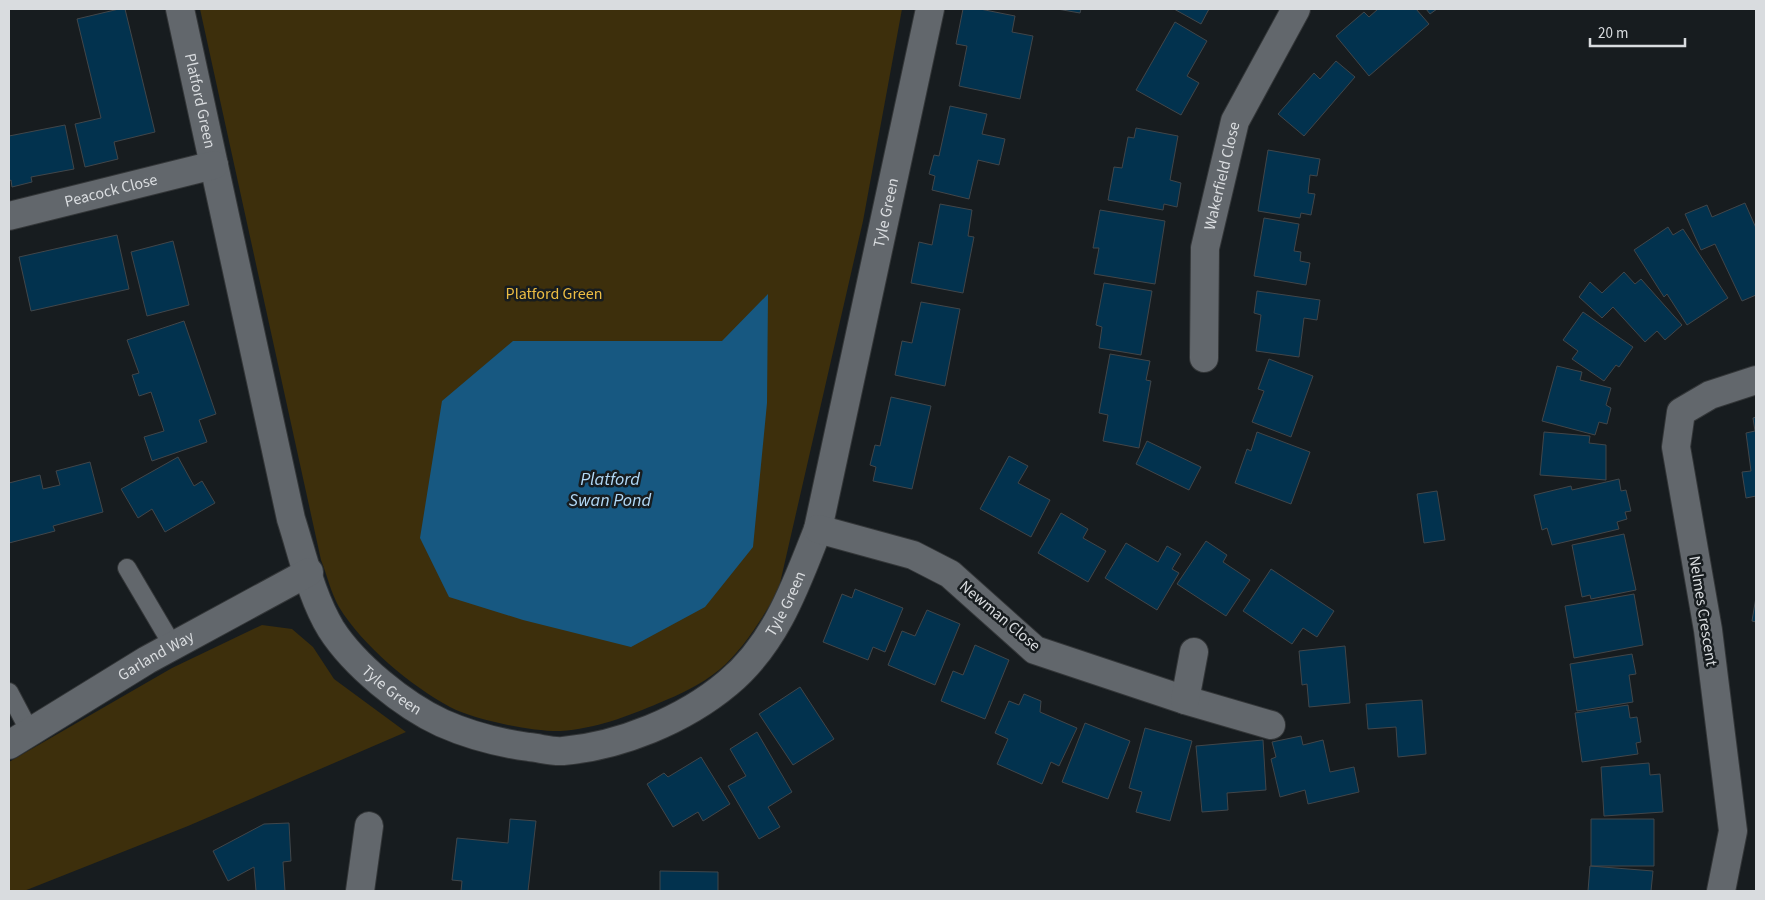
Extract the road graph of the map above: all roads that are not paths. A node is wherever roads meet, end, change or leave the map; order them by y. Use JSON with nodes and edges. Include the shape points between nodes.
{"nodes":[{"id":1,"x":180,"y":9,"type":"edge"},
{"id":2,"x":930,"y":9,"type":"edge"},
{"id":3,"x":1296,"y":9,"type":"edge"},
{"id":4,"x":214,"y":165,"type":"junction"},
{"id":5,"x":9,"y":216,"type":"edge"},
{"id":6,"x":1204,"y":358,"type":"dead end"},
{"id":7,"x":1756,"y":380,"type":"edge"},
{"id":8,"x":818,"y":529,"type":"junction"},
{"id":9,"x":127,"y":568,"type":"dead end"},
{"id":10,"x":309,"y":572,"type":"junction"},
{"id":11,"x":173,"y":646,"type":"junction"},
{"id":12,"x":1194,"y":652,"type":"dead end"},
{"id":13,"x":9,"y":692,"type":"edge"},
{"id":14,"x":1184,"y":700,"type":"junction"},
{"id":15,"x":1271,"y":725,"type":"dead end"},
{"id":16,"x":19,"y":739,"type":"edge"},
{"id":17,"x":369,"y":826,"type":"dead end"},
{"id":18,"x":360,"y":891,"type":"edge"},
{"id":19,"x":1721,"y":891,"type":"edge"}],
"edges":[{"from":1,"to":4,"type":"street","name":"Platford Green"},
{"from":2,"to":8,"type":"street","name":"Tyle Green"},
{"from":3,"to":6,"type":"street","name":"Wakerfield Close","via":[[1234,121],[1205,248]]},
{"from":4,"to":5,"type":"street","name":"Peacock Close"},
{"from":4,"to":10,"type":"street","name":"Platford Green","via":[[291,519]]},
{"from":7,"to":19,"type":"street","name":"Nelmes Crescent","via":[[1710,395],[1681,412],[1677,431],[1676,448],[1708,630],[1732,831]]},
{"from":8,"to":10,"type":"street","name":"Tyle Green","via":[[791,598],[766,642],[728,683],[688,710],[644,731],[606,743],[561,751],[504,743],[442,723],[398,697],[360,664],[332,630],[315,598]]},
{"from":8,"to":14,"type":"street","name":"Newman Close","via":[[913,555],[950,574],[1035,650]]},
{"from":9,"to":11,"type":"lane"},
{"from":10,"to":11,"type":"street","name":"Garland Way"},
{"from":11,"to":16,"type":"street","name":"Garland Way"},
{"from":12,"to":14,"type":"street"},
{"from":13,"to":16,"type":"lane"},
{"from":14,"to":15,"type":"street","name":"Newman Close"},
{"from":17,"to":18,"type":"street"}]}
